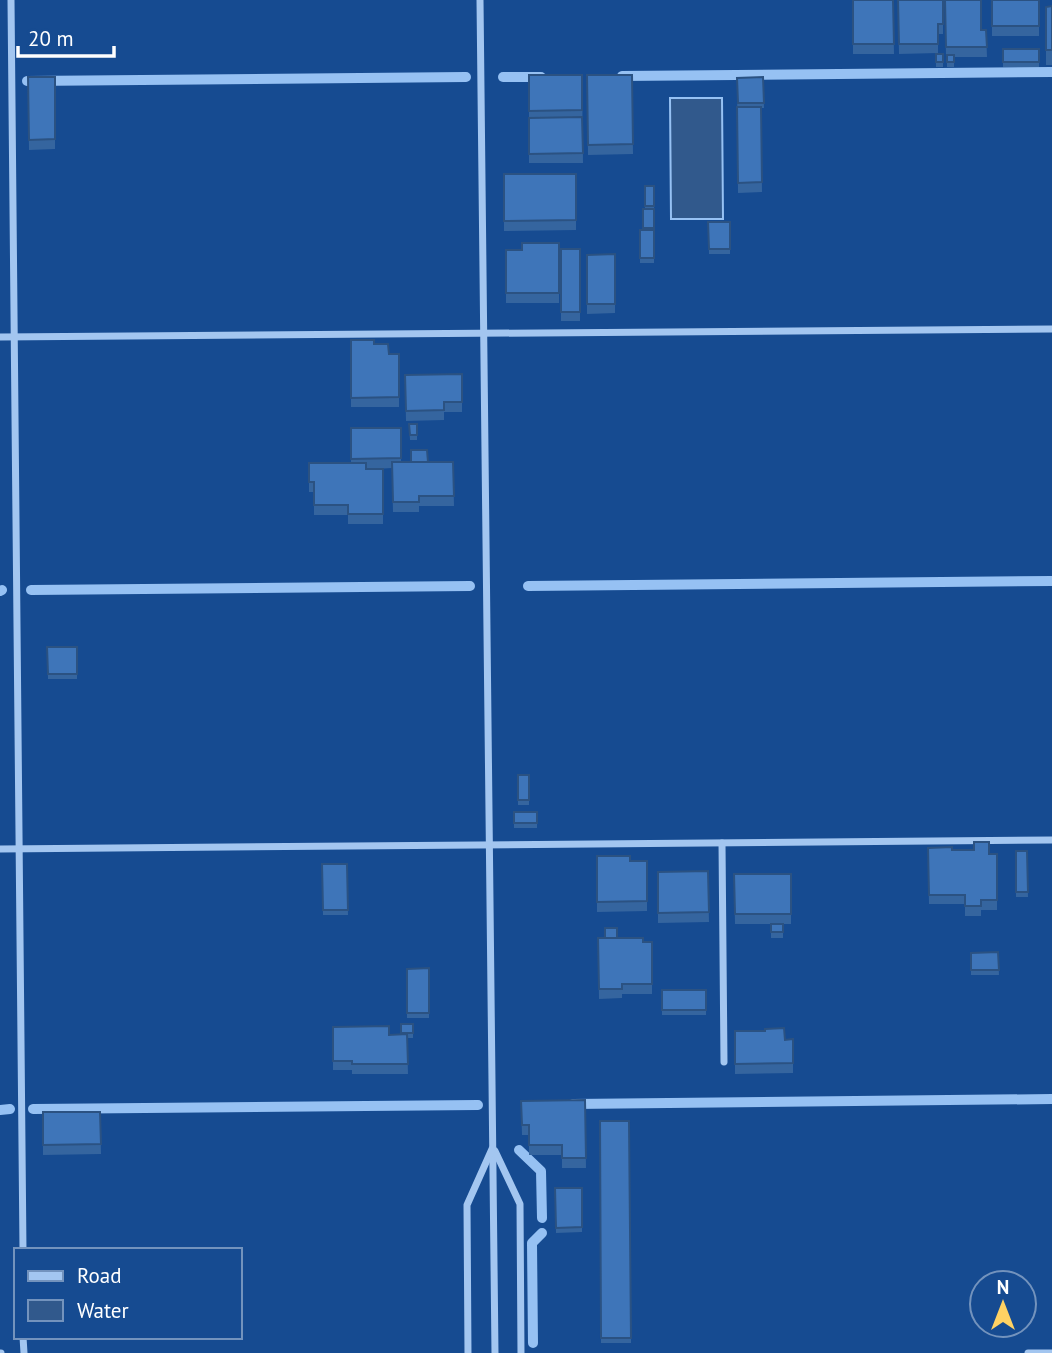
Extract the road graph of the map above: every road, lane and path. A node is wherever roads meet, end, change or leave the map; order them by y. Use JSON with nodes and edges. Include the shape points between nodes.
{"nodes":[{"id":1,"x":12,"y":0,"type":"edge"},
{"id":2,"x":480,"y":0,"type":"edge"},
{"id":3,"x":1052,"y":329,"type":"edge"},
{"id":4,"x":484,"y":334,"type":"junction"},
{"id":5,"x":0,"y":337,"type":"edge"},
{"id":6,"x":14,"y":337,"type":"junction"},
{"id":7,"x":1052,"y":840,"type":"edge"},
{"id":8,"x":722,"y":843,"type":"junction"},
{"id":9,"x":490,"y":845,"type":"junction"},
{"id":10,"x":0,"y":849,"type":"edge"},
{"id":11,"x":19,"y":849,"type":"junction"},
{"id":12,"x":724,"y":1062,"type":"dead end"},
{"id":13,"x":493,"y":1147,"type":"junction"},
{"id":14,"x":23,"y":1248,"type":"edge"},
{"id":15,"x":468,"y":1353,"type":"edge"},
{"id":16,"x":495,"y":1353,"type":"edge"},
{"id":17,"x":521,"y":1353,"type":"edge"},
{"id":18,"x":1028,"y":1353,"type":"edge"},
{"id":19,"x":1052,"y":1353,"type":"edge"}],
"edges":[{"from":1,"to":6,"type":"street"},
{"from":2,"to":4,"type":"street"},
{"from":3,"to":4,"type":"street"},
{"from":4,"to":6,"type":"street"},
{"from":4,"to":9,"type":"street"},
{"from":5,"to":6,"type":"street"},
{"from":6,"to":11,"type":"street"},
{"from":7,"to":8,"type":"street"},
{"from":8,"to":9,"type":"street"},
{"from":8,"to":12,"type":"street"},
{"from":9,"to":11,"type":"street"},
{"from":9,"to":13,"type":"street"},
{"from":10,"to":11,"type":"street"},
{"from":11,"to":14,"type":"street"},
{"from":13,"to":15,"type":"street","via":[[467,1205]]},
{"from":13,"to":16,"type":"street"},
{"from":13,"to":17,"type":"street","via":[[520,1205]]},
{"from":18,"to":19,"type":"street"}]}
